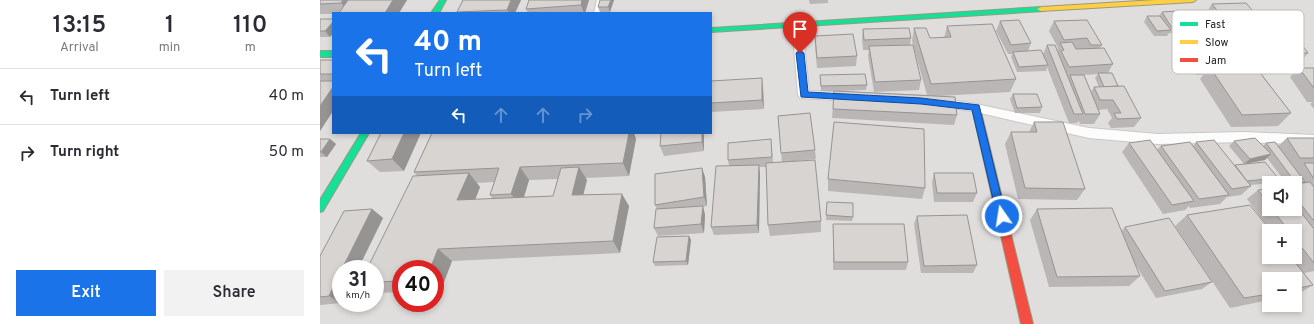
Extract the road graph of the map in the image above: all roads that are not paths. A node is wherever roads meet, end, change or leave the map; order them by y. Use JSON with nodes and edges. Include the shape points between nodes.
{"nodes":[{"id":1,"x":443,"y":0,"type":"edge"},
{"id":2,"x":602,"y":0,"type":"edge"},
{"id":3,"x":1193,"y":0,"type":"edge"},
{"id":4,"x":436,"y":12,"type":"edge"},
{"id":5,"x":599,"y":12,"type":"edge"},
{"id":6,"x":797,"y":24,"type":"junction"},
{"id":7,"x":712,"y":30,"type":"edge"},
{"id":8,"x":320,"y":54,"type":"edge"},
{"id":9,"x":332,"y":54,"type":"edge"},
{"id":10,"x":865,"y":98,"type":"edge"},
{"id":11,"x":925,"y":101,"type":"edge"},
{"id":12,"x":976,"y":108,"type":"junction"},
{"id":13,"x":364,"y":134,"type":"edge"},
{"id":14,"x":1314,"y":140,"type":"edge"},
{"id":15,"x":320,"y":208,"type":"edge"},
{"id":16,"x":1027,"y":324,"type":"edge"}],
"edges":[{"from":1,"to":4,"type":"main road"},
{"from":2,"to":5,"type":"lane"},
{"from":3,"to":6,"type":"main road"},
{"from":6,"to":7,"type":"main road"},
{"from":6,"to":10,"type":"lane","via":[[804,95]]},
{"from":8,"to":9,"type":"main road"},
{"from":11,"to":12,"type":"lane"},
{"from":12,"to":14,"type":"lane","via":[[1089,133],[1158,139],[1244,137]]},
{"from":12,"to":16,"type":"main road"},
{"from":13,"to":15,"type":"main road"}]}
